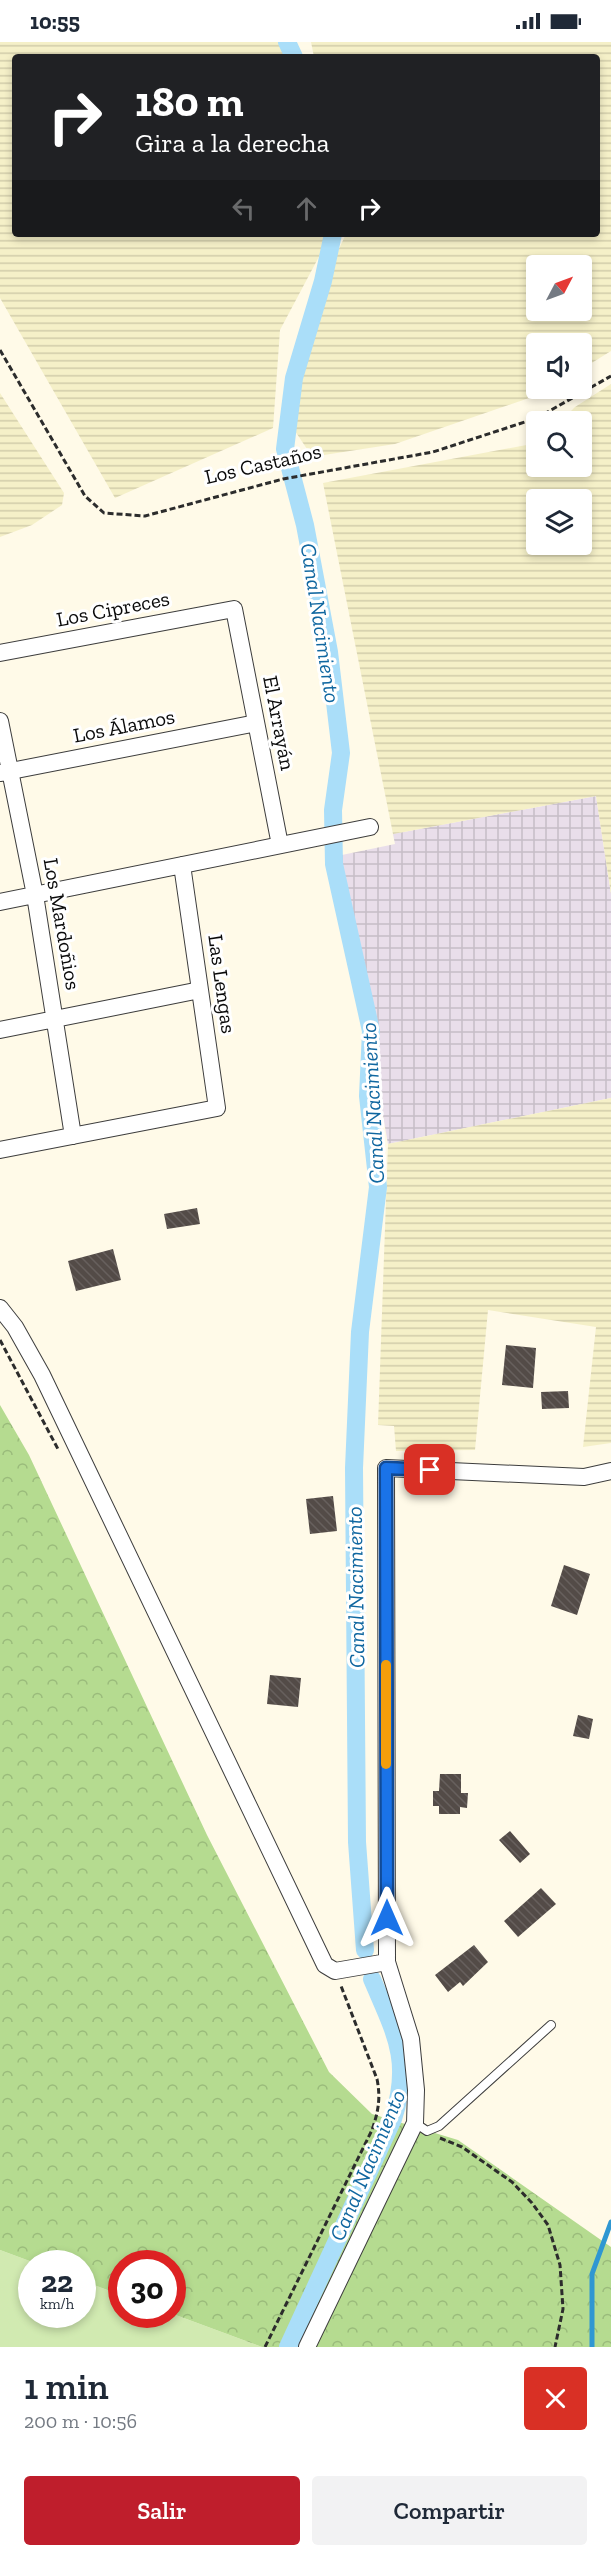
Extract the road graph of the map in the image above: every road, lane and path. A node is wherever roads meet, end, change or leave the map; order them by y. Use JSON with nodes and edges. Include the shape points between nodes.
{"nodes":[{"id":1,"x":0,"y":350,"type":"edge"},
{"id":2,"x":611,"y":376,"type":"edge"},
{"id":3,"x":234,"y":609,"type":"joint"},
{"id":4,"x":0,"y":653,"type":"edge"},
{"id":5,"x":0,"y":721,"type":"edge"},
{"id":6,"x":256,"y":723,"type":"junction"},
{"id":7,"x":5,"y":772,"type":"edge"},
{"id":8,"x":370,"y":827,"type":"dead end"},
{"id":9,"x":280,"y":845,"type":"junction"},
{"id":10,"x":182,"y":865,"type":"junction"},
{"id":11,"x":35,"y":895,"type":"junction"},
{"id":12,"x":0,"y":902,"type":"edge"},
{"id":13,"x":200,"y":990,"type":"junction"},
{"id":14,"x":55,"y":1019,"type":"junction"},
{"id":15,"x":0,"y":1030,"type":"edge"},
{"id":16,"x":73,"y":1136,"type":"junction"},
{"id":17,"x":0,"y":1150,"type":"edge"},
{"id":18,"x":0,"y":1308,"type":"edge"},
{"id":19,"x":0,"y":1340,"type":"edge"},
{"id":20,"x":59,"y":1452,"type":"dead end"},
{"id":21,"x":611,"y":1471,"type":"edge"},
{"id":22,"x":387,"y":1962,"type":"junction"},
{"id":23,"x":335,"y":1971,"type":"junction"},
{"id":24,"x":551,"y":2025,"type":"dead end"},
{"id":25,"x":421,"y":2127,"type":"junction"},
{"id":26,"x":265,"y":2347,"type":"edge"},
{"id":27,"x":307,"y":2347,"type":"edge"},
{"id":28,"x":555,"y":2347,"type":"edge"}],
"edges":[{"from":1,"to":2,"type":"path","name":"Los Castaños","via":[[85,496],[104,513],[145,516],[283,479],[433,452],[537,418]]},
{"from":3,"to":4,"type":"street","name":"Los Cipreces"},
{"from":3,"to":6,"type":"street","name":"El Arrayán"},
{"from":5,"to":7,"type":"street","name":"Los Mardoñios"},
{"from":6,"to":7,"type":"street","name":"Los Álamos"},
{"from":6,"to":9,"type":"street","name":"El Arrayán"},
{"from":7,"to":11,"type":"street","name":"Los Mardoñios"},
{"from":8,"to":9,"type":"street"},
{"from":9,"to":10,"type":"street"},
{"from":10,"to":11,"type":"street"},
{"from":10,"to":13,"type":"street","name":"Las Lengas"},
{"from":11,"to":12,"type":"street"},
{"from":11,"to":14,"type":"street","name":"Los Mardoñios"},
{"from":13,"to":14,"type":"street"},
{"from":13,"to":16,"type":"street","name":"Las Lengas","via":[[217,1108]]},
{"from":14,"to":15,"type":"street"},
{"from":14,"to":16,"type":"street","name":"Los Mardoñios"},
{"from":16,"to":17,"type":"street"},
{"from":18,"to":23,"type":"street","via":[[42,1375],[317,1950],[325,1965]]},
{"from":19,"to":20,"type":"path"},
{"from":21,"to":22,"type":"street","via":[[584,1477],[386,1468]]},
{"from":22,"to":23,"type":"street"},
{"from":22,"to":25,"type":"street","via":[[411,2039]]},
{"from":23,"to":26,"type":"path","via":[[377,2079],[379,2109]]},
{"from":24,"to":25,"type":"lane","via":[[439,2126]]},
{"from":25,"to":27,"type":"street"},
{"from":25,"to":28,"type":"path","via":[[462,2147],[512,2182],[548,2225],[560,2265],[563,2309]]}]}
